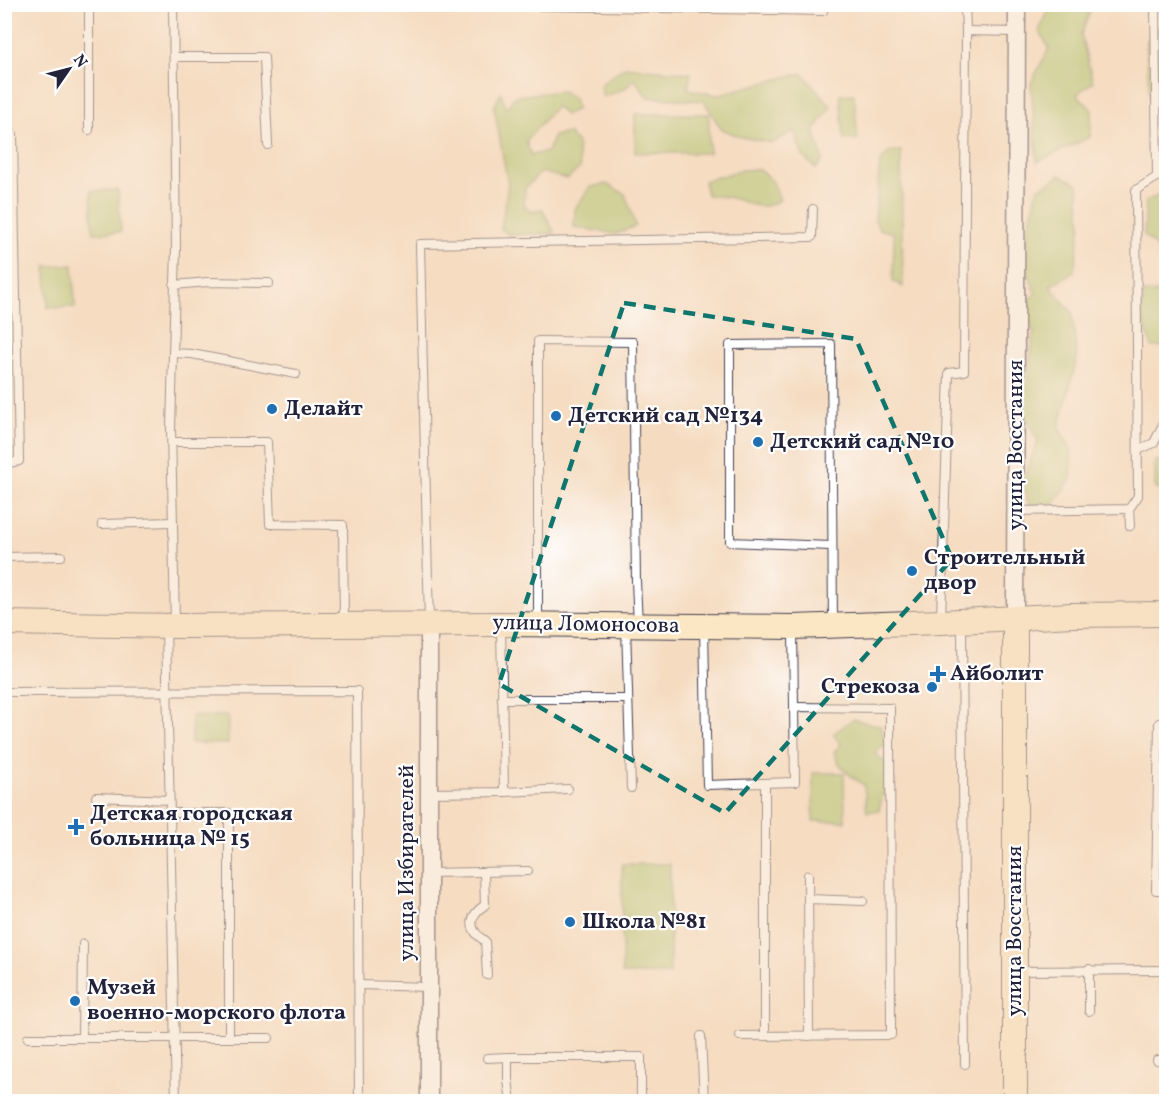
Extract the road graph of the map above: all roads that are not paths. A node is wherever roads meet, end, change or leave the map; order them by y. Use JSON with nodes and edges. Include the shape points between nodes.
{"nodes":[{"id":1,"x":89,"y":4,"type":"edge"},
{"id":2,"x":173,"y":4,"type":"edge"},
{"id":3,"x":431,"y":4,"type":"edge"},
{"id":4,"x":965,"y":4,"type":"edge"},
{"id":5,"x":1017,"y":4,"type":"edge"},
{"id":6,"x":1155,"y":4,"type":"edge"},
{"id":7,"x":744,"y":8,"type":"edge"},
{"id":8,"x":823,"y":11,"type":"dead end"},
{"id":9,"x":966,"y":31,"type":"junction"},
{"id":10,"x":1017,"y":32,"type":"junction"},
{"id":11,"x":174,"y":57,"type":"junction"},
{"id":12,"x":89,"y":130,"type":"dead end"},
{"id":13,"x":13,"y":134,"type":"dead end"},
{"id":14,"x":268,"y":145,"type":"dead end"},
{"id":15,"x":813,"y":209,"type":"dead end"},
{"id":16,"x":269,"y":283,"type":"dead end"},
{"id":17,"x":174,"y":285,"type":"junction"},
{"id":18,"x":173,"y":353,"type":"junction"},
{"id":19,"x":296,"y":374,"type":"dead end"},
{"id":20,"x":1167,"y":418,"type":"edge"},
{"id":21,"x":172,"y":442,"type":"junction"},
{"id":22,"x":1138,"y":450,"type":"junction"},
{"id":23,"x":4,"y":464,"type":"edge"},
{"id":24,"x":1129,"y":509,"type":"junction"},
{"id":25,"x":1016,"y":512,"type":"junction"},
{"id":26,"x":173,"y":522,"type":"junction"},
{"id":27,"x":102,"y":524,"type":"dead end"},
{"id":28,"x":1130,"y":526,"type":"dead end"},
{"id":29,"x":831,"y":546,"type":"junction"},
{"id":30,"x":62,"y":556,"type":"dead end"},
{"id":31,"x":4,"y":557,"type":"edge"},
{"id":32,"x":1167,"y":614,"type":"edge"},
{"id":33,"x":1015,"y":618,"type":"junction"},
{"id":34,"x":952,"y":622,"type":"junction"},
{"id":35,"x":4,"y":623,"type":"edge"},
{"id":36,"x":344,"y":624,"type":"junction"},
{"id":37,"x":429,"y":624,"type":"junction"},
{"id":38,"x":501,"y":624,"type":"junction"},
{"id":39,"x":538,"y":624,"type":"junction"},
{"id":40,"x":632,"y":625,"type":"junction"},
{"id":41,"x":170,"y":626,"type":"junction"},
{"id":42,"x":704,"y":626,"type":"junction"},
{"id":43,"x":833,"y":626,"type":"junction"},
{"id":44,"x":793,"y":627,"type":"junction"},
{"id":45,"x":4,"y":692,"type":"edge"},
{"id":46,"x":167,"y":692,"type":"junction"},
{"id":47,"x":502,"y":699,"type":"junction"},
{"id":48,"x":628,"y":699,"type":"junction"},
{"id":49,"x":794,"y":707,"type":"junction"},
{"id":50,"x":1167,"y":723,"type":"edge"},
{"id":51,"x":765,"y":783,"type":"junction"},
{"id":52,"x":631,"y":788,"type":"dead end"},
{"id":53,"x":568,"y":789,"type":"dead end"},
{"id":54,"x":504,"y":792,"type":"junction"},
{"id":55,"x":429,"y":793,"type":"junction"},
{"id":56,"x":96,"y":797,"type":"dead end"},
{"id":57,"x":170,"y":800,"type":"junction"},
{"id":58,"x":170,"y":813,"type":"junction"},
{"id":59,"x":528,"y":871,"type":"dead end"},
{"id":60,"x":484,"y":872,"type":"junction"},
{"id":61,"x":429,"y":873,"type":"junction"},
{"id":62,"x":808,"y":875,"type":"dead end"},
{"id":63,"x":1167,"y":890,"type":"edge"},
{"id":64,"x":808,"y":900,"type":"junction"},
{"id":65,"x":862,"y":901,"type":"dead end"},
{"id":66,"x":83,"y":944,"type":"dead end"},
{"id":67,"x":1089,"y":969,"type":"junction"},
{"id":68,"x":1167,"y":970,"type":"edge"},
{"id":69,"x":1016,"y":971,"type":"junction"},
{"id":70,"x":487,"y":975,"type":"dead end"},
{"id":71,"x":359,"y":985,"type":"junction"},
{"id":72,"x":429,"y":987,"type":"junction"},
{"id":73,"x":1089,"y":1011,"type":"dead end"},
{"id":74,"x":701,"y":1036,"type":"dead end"},
{"id":75,"x":740,"y":1036,"type":"dead end"},
{"id":76,"x":765,"y":1036,"type":"junction"},
{"id":77,"x":808,"y":1036,"type":"junction"},
{"id":78,"x":28,"y":1038,"type":"dead end"},
{"id":79,"x":82,"y":1038,"type":"junction"},
{"id":80,"x":175,"y":1038,"type":"junction"},
{"id":81,"x":229,"y":1038,"type":"junction"},
{"id":82,"x":269,"y":1038,"type":"dead end"},
{"id":83,"x":508,"y":1057,"type":"junction"},
{"id":84,"x":487,"y":1058,"type":"dead end"},
{"id":85,"x":965,"y":1064,"type":"dead end"},
{"id":86,"x":176,"y":1101,"type":"edge"},
{"id":87,"x":359,"y":1101,"type":"edge"},
{"id":88,"x":429,"y":1101,"type":"edge"},
{"id":89,"x":511,"y":1101,"type":"edge"},
{"id":90,"x":641,"y":1101,"type":"edge"},
{"id":91,"x":704,"y":1101,"type":"edge"},
{"id":92,"x":1015,"y":1101,"type":"edge"}],
"edges":[{"from":1,"to":12,"type":"lane"},
{"from":2,"to":11,"type":"lane"},
{"from":3,"to":7,"type":"lane"},
{"from":4,"to":9,"type":"lane"},
{"from":5,"to":10,"type":"street","name":"улица Восстания"},
{"from":6,"to":22,"type":"lane","via":[[1157,177],[1136,190]]},
{"from":7,"to":8,"type":"lane"},
{"from":9,"to":10,"type":"lane"},
{"from":9,"to":34,"type":"lane","via":[[964,371],[949,373],[941,597]]},
{"from":10,"to":25,"type":"street","name":"улица Восстания"},
{"from":11,"to":14,"type":"lane","via":[[264,57]]},
{"from":11,"to":17,"type":"lane"},
{"from":13,"to":23,"type":"lane","via":[[19,461]]},
{"from":15,"to":37,"type":"lane","via":[[812,237],[420,244]]},
{"from":16,"to":17,"type":"lane"},
{"from":17,"to":18,"type":"lane"},
{"from":18,"to":19,"type":"lane"},
{"from":18,"to":21,"type":"lane"},
{"from":20,"to":22,"type":"lane","via":[[1154,443]]},
{"from":21,"to":26,"type":"lane"},
{"from":21,"to":36,"type":"lane","via":[[267,442],[270,524],[343,525]]},
{"from":22,"to":24,"type":"lane","via":[[1138,496]]},
{"from":24,"to":25,"type":"lane"},
{"from":24,"to":28,"type":"lane"},
{"from":25,"to":33,"type":"street","name":"улица Восстания"},
{"from":26,"to":27,"type":"lane"},
{"from":26,"to":41,"type":"lane"},
{"from":29,"to":29,"type":"lane","via":[[831,344],[730,345],[730,542]]},
{"from":29,"to":43,"type":"lane"},
{"from":30,"to":31,"type":"lane"},
{"from":32,"to":33,"type":"street","name":"улица Ломоносова"},
{"from":33,"to":34,"type":"street","name":"улица Ломоносова"},
{"from":33,"to":69,"type":"street","name":"улица Восстания"},
{"from":34,"to":43,"type":"street","name":"улица Ломоносова"},
{"from":34,"to":85,"type":"lane"},
{"from":35,"to":41,"type":"street","name":"улица Ломоносова"},
{"from":36,"to":37,"type":"street","name":"улица Ломоносова"},
{"from":36,"to":41,"type":"street","name":"улица Ломоносова"},
{"from":37,"to":38,"type":"street","name":"улица Ломоносова"},
{"from":37,"to":55,"type":"street","name":"улица Избирателей"},
{"from":38,"to":39,"type":"street","name":"улица Ломоносова"},
{"from":38,"to":47,"type":"lane"},
{"from":39,"to":40,"type":"street","name":"улица Ломоносова"},
{"from":39,"to":40,"type":"lane","via":[[538,341],[633,342],[636,581]]},
{"from":40,"to":42,"type":"street","name":"улица Ломоносова"},
{"from":40,"to":48,"type":"lane"},
{"from":41,"to":46,"type":"lane"},
{"from":42,"to":44,"type":"street","name":"улица Ломоносова"},
{"from":42,"to":51,"type":"lane","via":[[707,785]]},
{"from":43,"to":44,"type":"street","name":"улица Ломоносова"},
{"from":44,"to":49,"type":"lane"},
{"from":45,"to":46,"type":"lane"},
{"from":46,"to":57,"type":"lane"},
{"from":46,"to":71,"type":"lane","via":[[357,692]]},
{"from":47,"to":48,"type":"lane"},
{"from":47,"to":54,"type":"lane"},
{"from":48,"to":52,"type":"lane"},
{"from":49,"to":51,"type":"lane","via":[[795,783]]},
{"from":49,"to":77,"type":"lane","via":[[890,708],[891,1035]]},
{"from":50,"to":63,"type":"lane","via":[[1159,723],[1156,890]]},
{"from":51,"to":76,"type":"lane"},
{"from":53,"to":54,"type":"lane"},
{"from":54,"to":55,"type":"lane"},
{"from":55,"to":61,"type":"street","name":"улица Избирателей"},
{"from":56,"to":57,"type":"lane"},
{"from":57,"to":58,"type":"lane"},
{"from":58,"to":80,"type":"lane"},
{"from":58,"to":81,"type":"lane","via":[[230,813]]},
{"from":59,"to":60,"type":"lane"},
{"from":60,"to":61,"type":"lane"},
{"from":60,"to":70,"type":"lane","via":[[485,905],[472,922],[485,941]]},
{"from":61,"to":72,"type":"street","name":"улица Избирателей"},
{"from":62,"to":64,"type":"lane"},
{"from":64,"to":65,"type":"lane"},
{"from":64,"to":77,"type":"lane"},
{"from":66,"to":79,"type":"lane"},
{"from":67,"to":68,"type":"lane"},
{"from":67,"to":69,"type":"lane"},
{"from":67,"to":73,"type":"lane"},
{"from":69,"to":92,"type":"street","name":"улица Восстания"},
{"from":71,"to":72,"type":"lane"},
{"from":71,"to":87,"type":"lane"},
{"from":72,"to":88,"type":"street","name":"улица Избирателей"},
{"from":74,"to":91,"type":"lane"},
{"from":75,"to":76,"type":"lane"},
{"from":76,"to":77,"type":"lane"},
{"from":78,"to":79,"type":"lane"},
{"from":79,"to":80,"type":"lane"},
{"from":80,"to":81,"type":"lane"},
{"from":80,"to":86,"type":"lane"},
{"from":81,"to":82,"type":"lane"},
{"from":83,"to":84,"type":"lane"},
{"from":83,"to":89,"type":"lane"},
{"from":83,"to":90,"type":"lane","via":[[641,1057]]}]}
